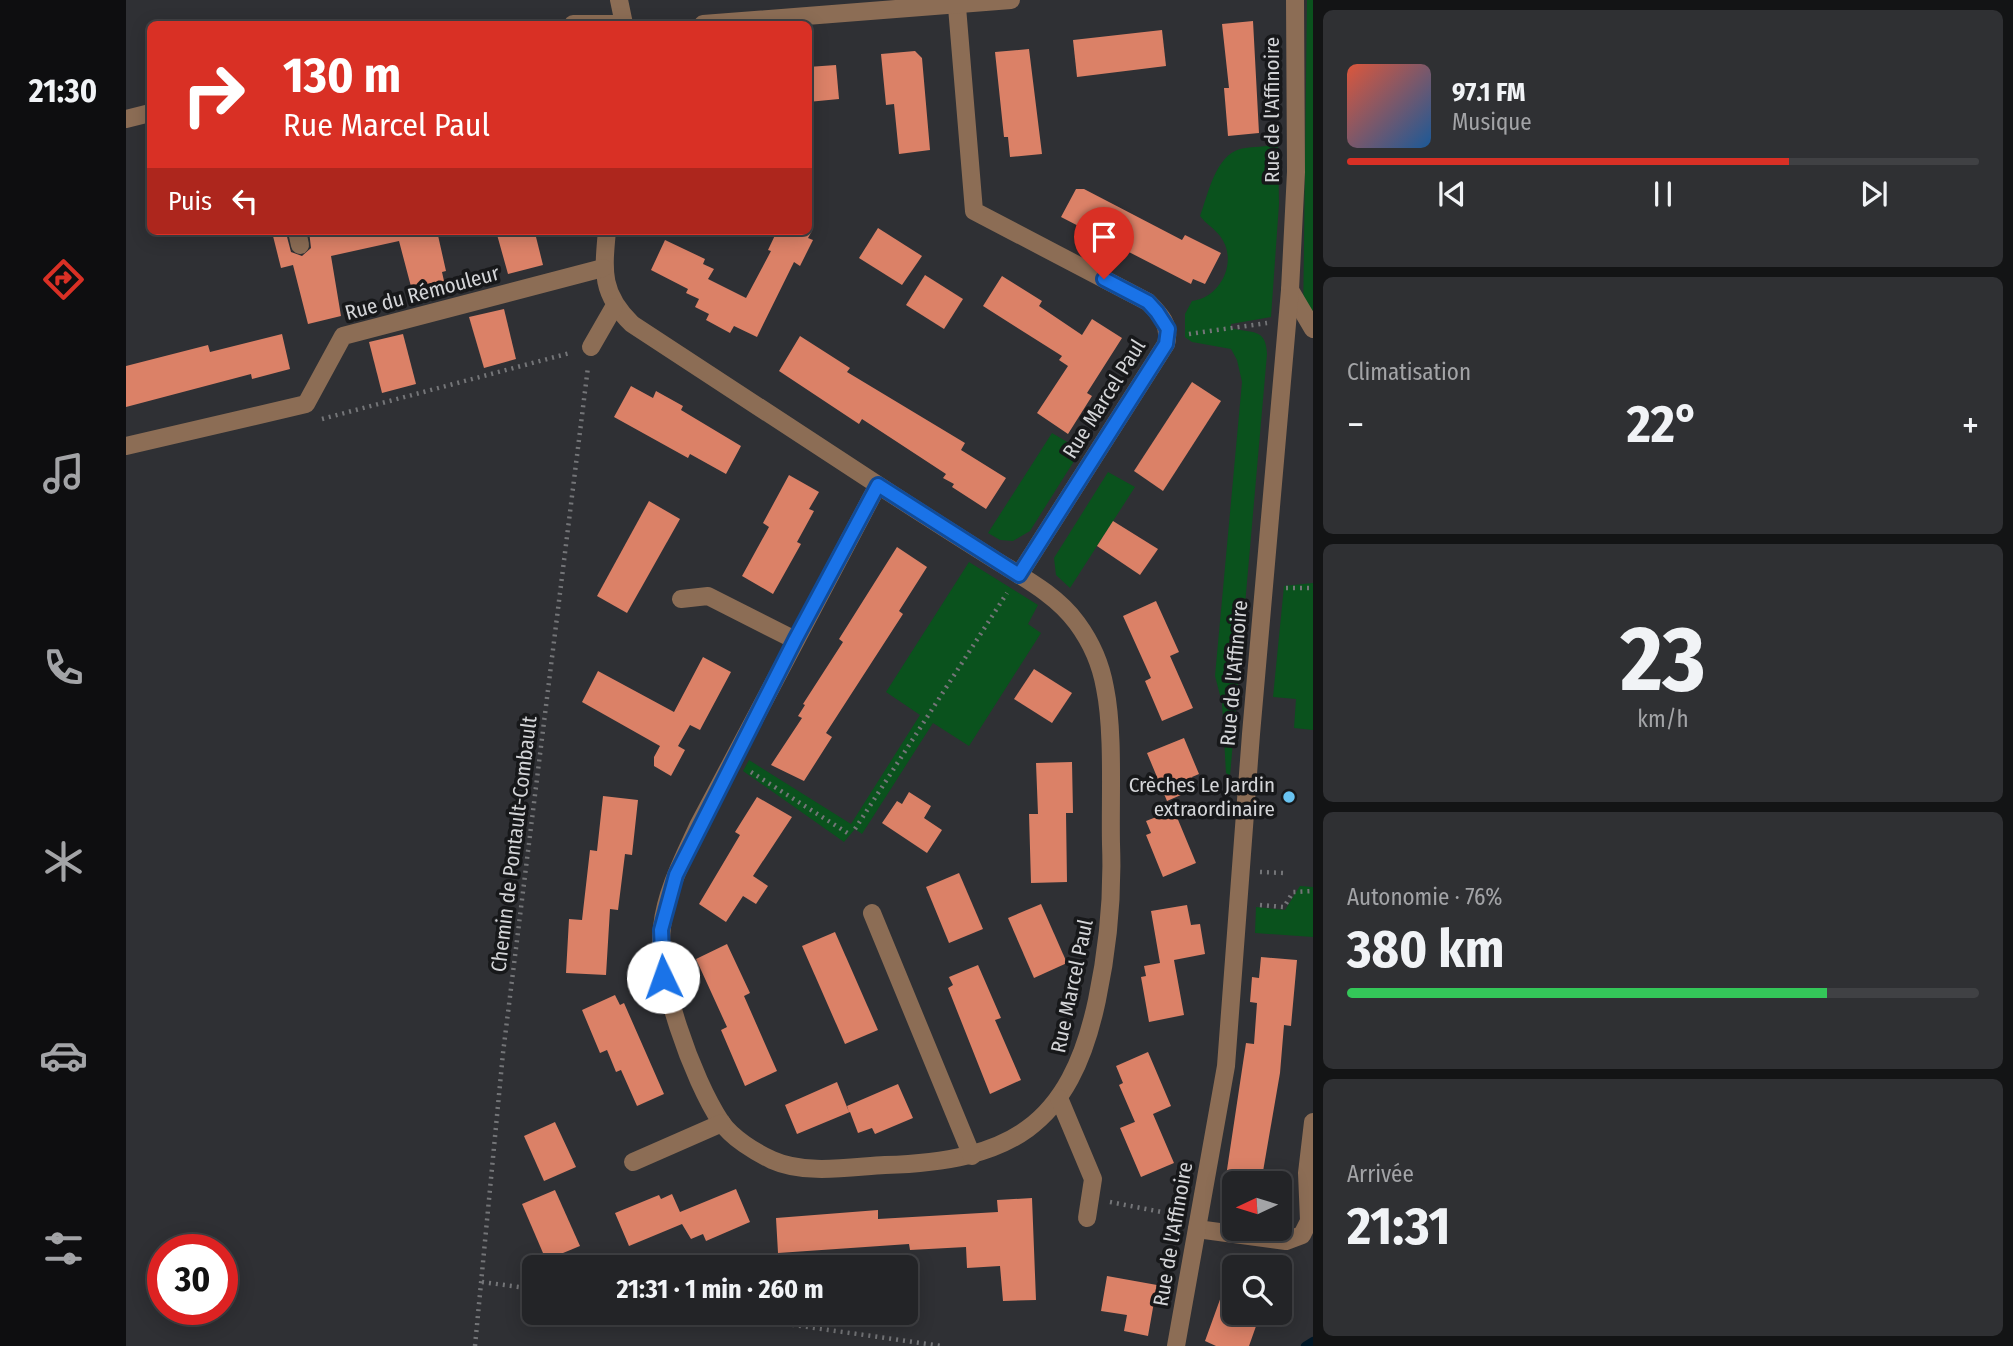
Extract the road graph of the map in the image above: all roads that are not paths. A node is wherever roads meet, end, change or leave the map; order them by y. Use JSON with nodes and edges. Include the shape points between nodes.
{"nodes":[{"id":1,"x":619,"y":0,"type":"edge"},
{"id":2,"x":1011,"y":0,"type":"edge"},
{"id":3,"x":1295,"y":0,"type":"edge"},
{"id":4,"x":957,"y":7,"type":"junction"},
{"id":5,"x":824,"y":8,"type":"edge"},
{"id":6,"x":623,"y":21,"type":"edge"},
{"id":7,"x":726,"y":21,"type":"edge"},
{"id":8,"x":147,"y":114,"type":"edge"},
{"id":9,"x":126,"y":119,"type":"edge"},
{"id":10,"x":607,"y":235,"type":"edge"},
{"id":11,"x":603,"y":268,"type":"junction"},
{"id":12,"x":1290,"y":290,"type":"junction"},
{"id":13,"x":614,"y":307,"type":"junction"},
{"id":14,"x":1313,"y":329,"type":"edge"},
{"id":15,"x":591,"y":347,"type":"road end"},
{"id":16,"x":126,"y":446,"type":"edge"},
{"id":17,"x":878,"y":485,"type":"junction"},
{"id":18,"x":1019,"y":575,"type":"junction"},
{"id":19,"x":681,"y":598,"type":"dead end"},
{"id":20,"x":795,"y":640,"type":"junction"},
{"id":21,"x":872,"y":913,"type":"dead end"},
{"id":22,"x":1059,"y":1098,"type":"junction"},
{"id":23,"x":1313,"y":1122,"type":"edge"},
{"id":24,"x":722,"y":1123,"type":"junction"},
{"id":25,"x":972,"y":1156,"type":"junction"},
{"id":26,"x":633,"y":1162,"type":"dead end"},
{"id":27,"x":1087,"y":1218,"type":"dead end"},
{"id":28,"x":1198,"y":1224,"type":"junction"},
{"id":29,"x":1176,"y":1346,"type":"edge"}],
"edges":[{"from":1,"to":6,"type":"street"},
{"from":2,"to":4,"type":"street"},
{"from":3,"to":12,"type":"street","name":"Rue de l'Affinoire","via":[[1296,172]]},
{"from":4,"to":5,"type":"street"},
{"from":4,"to":18,"type":"street","name":"Rue Marcel Paul","via":[[974,211],[1148,302],[1164,320],[1168,338]]},
{"from":5,"to":7,"type":"street"},
{"from":8,"to":9,"type":"street"},
{"from":10,"to":11,"type":"street"},
{"from":11,"to":13,"type":"street"},
{"from":11,"to":16,"type":"street","name":"Rue du Rémouleur","via":[[343,336],[306,404]]},
{"from":12,"to":14,"type":"street"},
{"from":12,"to":28,"type":"street","name":"Rue de l'Affinoire","via":[[1226,1066]]},
{"from":13,"to":15,"type":"street"},
{"from":13,"to":17,"type":"street","name":"Rue Marcel Paul","via":[[632,324]]},
{"from":17,"to":18,"type":"street","name":"Rue Marcel Paul"},
{"from":17,"to":20,"type":"street","name":"Rue Marcel Paul"},
{"from":18,"to":22,"type":"street","name":"Rue Marcel Paul","via":[[1076,621],[1095,653],[1106,691],[1113,893],[1105,961],[1082,1058]]},
{"from":19,"to":20,"type":"street","via":[[708,596]]},
{"from":20,"to":24,"type":"street","name":"Rue Marcel Paul","via":[[676,875],[661,930],[663,977],[688,1053]]},
{"from":21,"to":25,"type":"street"},
{"from":22,"to":25,"type":"street","name":"Rue Marcel Paul","via":[[1020,1133]]},
{"from":22,"to":27,"type":"street","via":[[1093,1179]]},
{"from":23,"to":28,"type":"street","via":[[1307,1173],[1309,1221],[1302,1235],[1286,1241]]},
{"from":24,"to":25,"type":"street","name":"Rue Marcel Paul","via":[[749,1147],[797,1167],[910,1165]]},
{"from":24,"to":26,"type":"street"},
{"from":28,"to":29,"type":"street","name":"Rue de l'Affinoire"}]}
